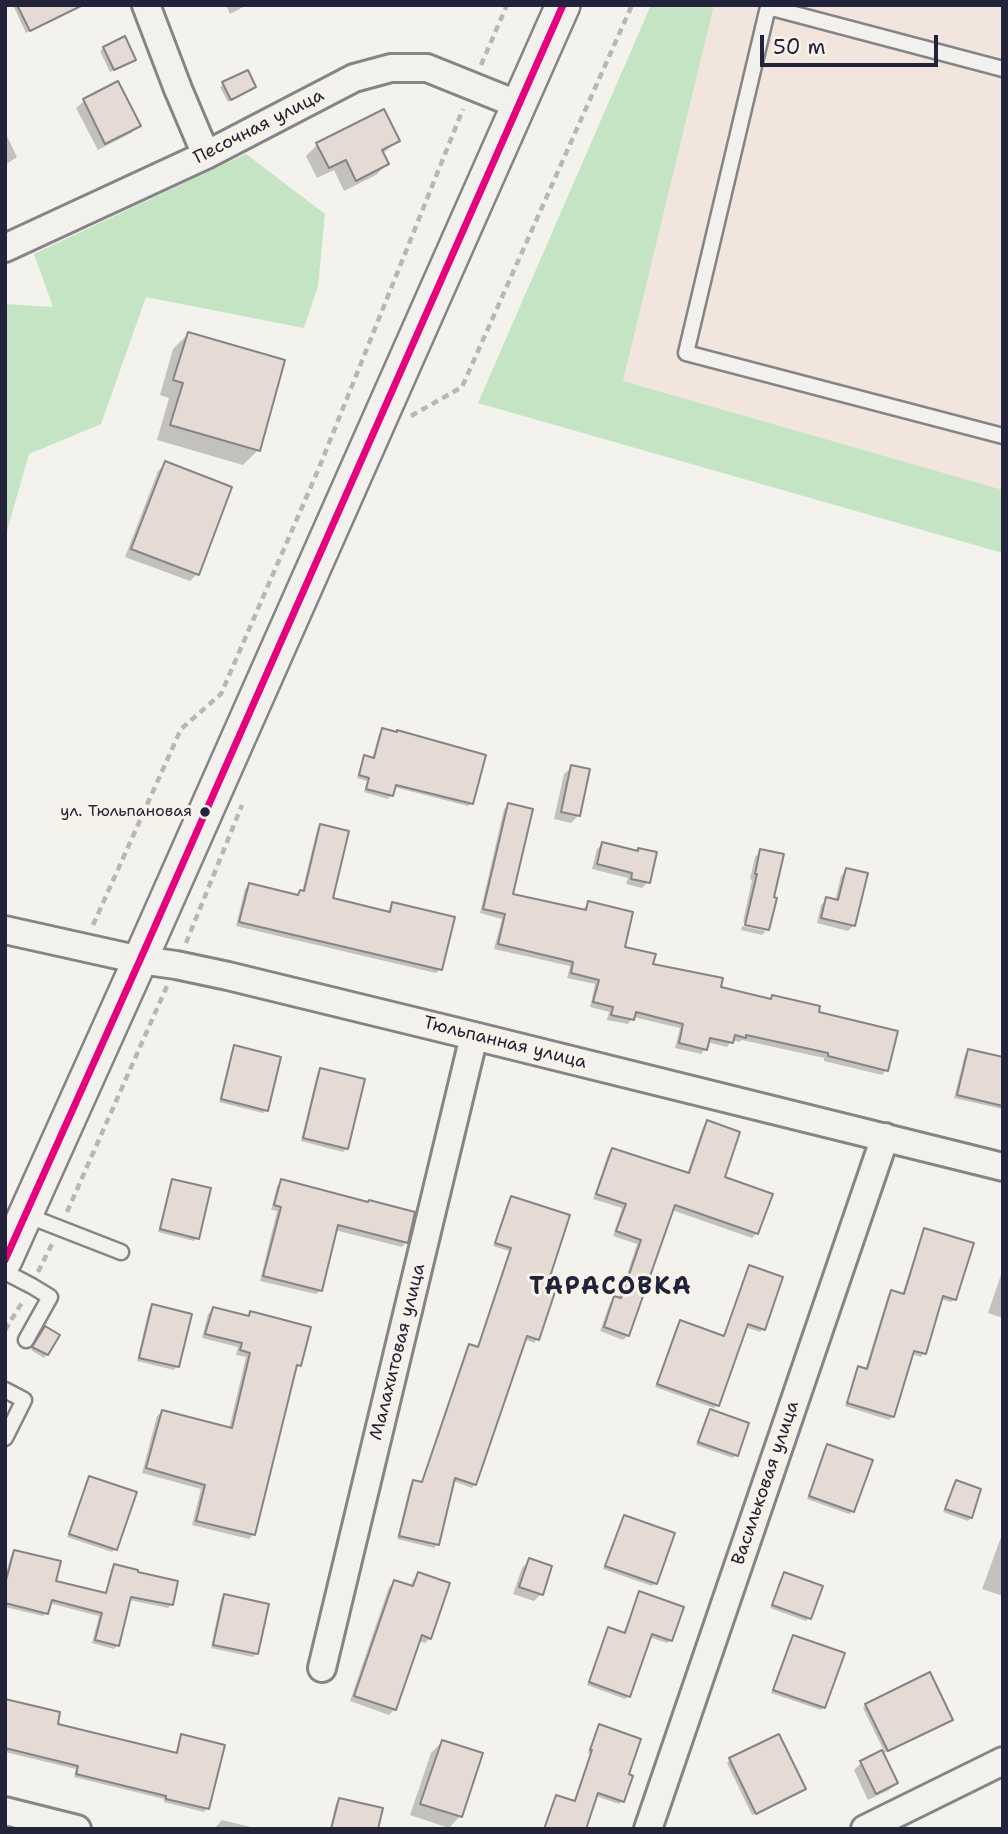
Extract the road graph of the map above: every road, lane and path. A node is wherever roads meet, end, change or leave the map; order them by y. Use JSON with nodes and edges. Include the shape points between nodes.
{"nodes":[{"id":1,"x":146,"y":5,"type":"edge"},
{"id":2,"x":507,"y":5,"type":"edge"},
{"id":3,"x":563,"y":5,"type":"edge"},
{"id":4,"x":632,"y":5,"type":"edge"},
{"id":5,"x":1003,"y":69,"type":"edge"},
{"id":6,"x":472,"y":86,"type":"junction"},
{"id":7,"x":519,"y":105,"type":"junction"},
{"id":8,"x":206,"y":155,"type":"junction"},
{"id":9,"x":5,"y":248,"type":"edge"},
{"id":10,"x":409,"y":417,"type":"dead end"},
{"id":11,"x":1003,"y":436,"type":"edge"},
{"id":12,"x":244,"y":802,"type":"dead end"},
{"id":13,"x":5,"y":930,"type":"edge"},
{"id":14,"x":82,"y":948,"type":"junction"},
{"id":15,"x":141,"y":960,"type":"junction"},
{"id":16,"x":176,"y":965,"type":"junction"},
{"id":17,"x":474,"y":1035,"type":"junction"},
{"id":18,"x":885,"y":1138,"type":"junction"},
{"id":19,"x":1003,"y":1167,"type":"edge"},
{"id":20,"x":26,"y":1215,"type":"junction"},
{"id":21,"x":60,"y":1228,"type":"junction"},
{"id":22,"x":121,"y":1252,"type":"dead end"},
{"id":23,"x":5,"y":1259,"type":"edge"},
{"id":24,"x":5,"y":1272,"type":"edge"},
{"id":25,"x":32,"y":1286,"type":"junction"},
{"id":26,"x":5,"y":1330,"type":"edge"},
{"id":27,"x":26,"y":1340,"type":"dead end"},
{"id":28,"x":5,"y":1390,"type":"edge"},
{"id":29,"x":5,"y":1438,"type":"edge"},
{"id":30,"x":322,"y":1668,"type":"dead end"},
{"id":31,"x":1003,"y":1761,"type":"edge"},
{"id":32,"x":5,"y":1811,"type":"edge"},
{"id":33,"x":77,"y":1829,"type":"edge"},
{"id":34,"x":648,"y":1829,"type":"edge"},
{"id":35,"x":865,"y":1829,"type":"edge"}],
"edges":[{"from":1,"to":8,"type":"street"},
{"from":2,"to":6,"type":"path"},
{"from":3,"to":7,"type":"street"},
{"from":4,"to":10,"type":"path","via":[[462,387]]},
{"from":5,"to":11,"type":"lane","via":[[768,7],[686,353]]},
{"from":6,"to":7,"type":"street","name":"Песочная улица"},
{"from":6,"to":8,"type":"street","name":"Песочная улица","via":[[427,68],[391,68],[354,78]]},
{"from":6,"to":14,"type":"path","via":[[319,468],[221,694],[181,729]]},
{"from":7,"to":15,"type":"street"},
{"from":8,"to":9,"type":"street","name":"Песочная улица"},
{"from":12,"to":16,"type":"path"},
{"from":13,"to":14,"type":"street","name":"Тюльпанная улица"},
{"from":14,"to":15,"type":"street","name":"Тюльпанная улица"},
{"from":15,"to":16,"type":"street","name":"Тюльпанная улица"},
{"from":15,"to":20,"type":"street"},
{"from":16,"to":17,"type":"street","name":"Тюльпанная улица"},
{"from":16,"to":21,"type":"path"},
{"from":17,"to":18,"type":"street","name":"Тюльпанная улица"},
{"from":17,"to":30,"type":"street","name":"Малахитовая улица"},
{"from":18,"to":19,"type":"street","name":"Тюльпанная улица"},
{"from":18,"to":34,"type":"street","name":"Васильковая улица"},
{"from":20,"to":21,"type":"lane"},
{"from":20,"to":23,"type":"street"},
{"from":21,"to":22,"type":"lane"},
{"from":21,"to":25,"type":"path"},
{"from":24,"to":25,"type":"lane"},
{"from":25,"to":26,"type":"path"},
{"from":25,"to":27,"type":"lane","via":[[50,1297]]},
{"from":28,"to":29,"type":"lane","via":[[24,1400]]},
{"from":31,"to":35,"type":"street"},
{"from":32,"to":33,"type":"street"}]}
